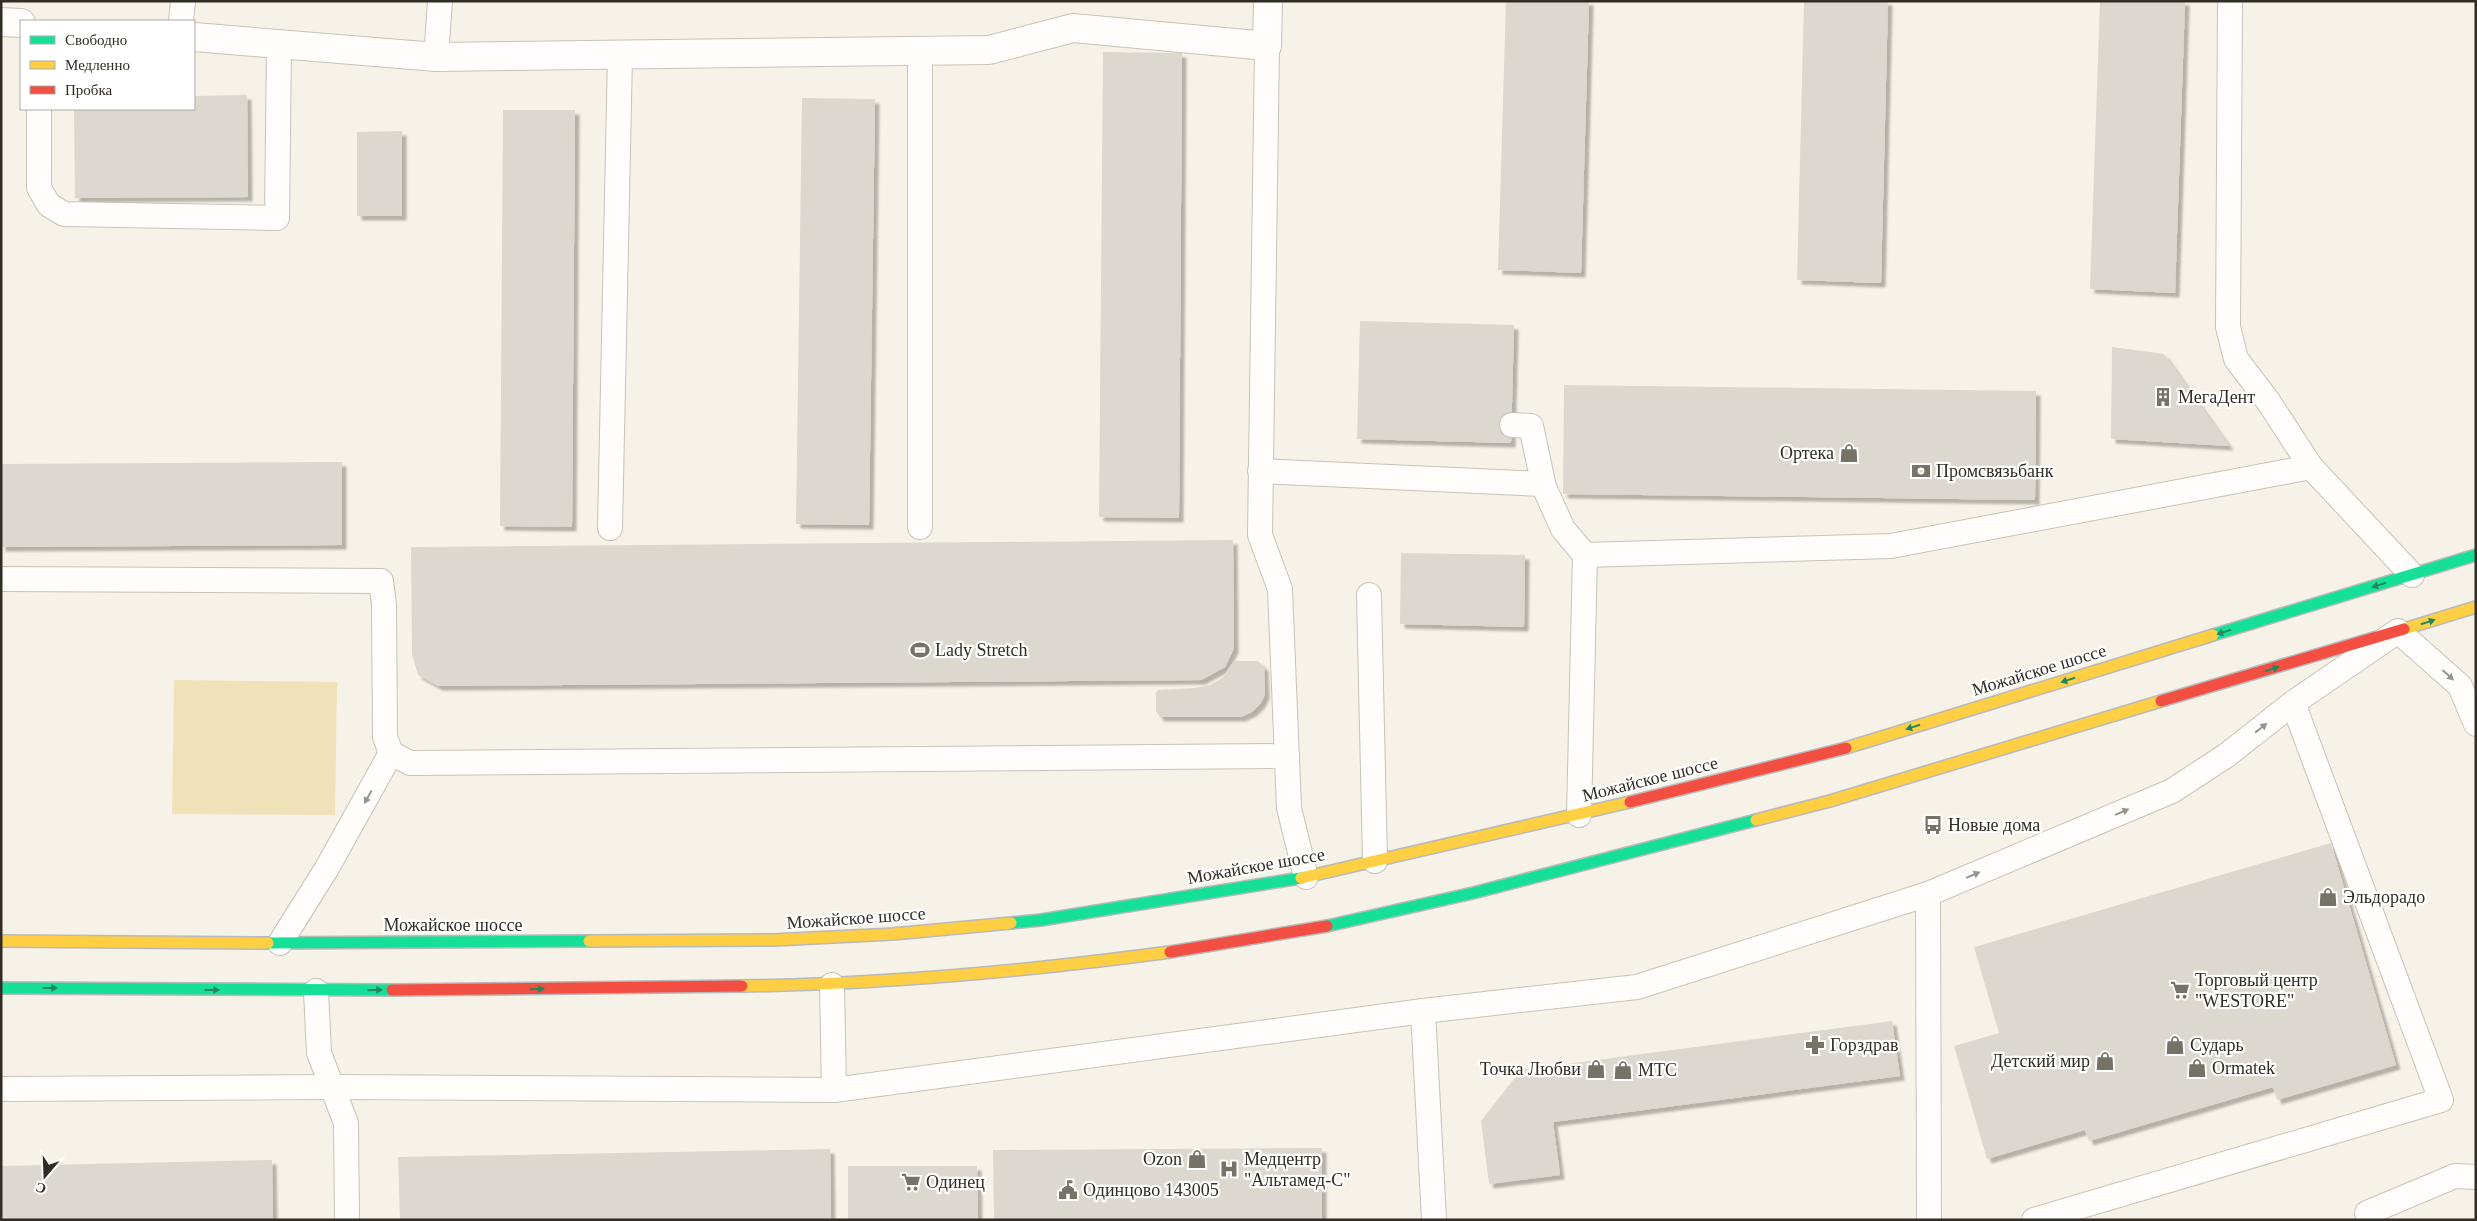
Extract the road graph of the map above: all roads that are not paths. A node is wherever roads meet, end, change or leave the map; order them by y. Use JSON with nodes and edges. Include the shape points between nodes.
{"nodes":[{"id":1,"x":183,"y":1,"type":"edge"},
{"id":2,"x":440,"y":1,"type":"edge"},
{"id":3,"x":1268,"y":1,"type":"edge"},
{"id":4,"x":2230,"y":1,"type":"edge"},
{"id":5,"x":181,"y":20,"type":"edge"},
{"id":6,"x":1,"y":22,"type":"edge"},
{"id":7,"x":20,"y":23,"type":"edge"},
{"id":8,"x":195,"y":38,"type":"edge"},
{"id":9,"x":279,"y":45,"type":"junction"},
{"id":10,"x":1267,"y":46,"type":"junction"},
{"id":11,"x":920,"y":50,"type":"junction"},
{"id":12,"x":620,"y":55,"type":"junction"},
{"id":13,"x":436,"y":58,"type":"junction"},
{"id":14,"x":39,"y":110,"type":"edge"},
{"id":15,"x":1512,"y":425,"type":"dead end"},
{"id":16,"x":2311,"y":467,"type":"junction"},
{"id":17,"x":1260,"y":471,"type":"junction"},
{"id":18,"x":1543,"y":484,"type":"junction"},
{"id":19,"x":920,"y":527,"type":"dead end"},
{"id":20,"x":610,"y":528,"type":"dead end"},
{"id":21,"x":1585,"y":555,"type":"junction"},
{"id":22,"x":2476,"y":555,"type":"edge"},
{"id":23,"x":2412,"y":574,"type":"junction"},
{"id":24,"x":1,"y":578,"type":"edge"},
{"id":25,"x":1369,"y":596,"type":"dead end"},
{"id":26,"x":2476,"y":607,"type":"edge"},
{"id":27,"x":2398,"y":631,"type":"junction"},
{"id":28,"x":2293,"y":703,"type":"junction"},
{"id":29,"x":2476,"y":724,"type":"edge"},
{"id":30,"x":391,"y":754,"type":"junction"},
{"id":31,"x":1287,"y":756,"type":"junction"},
{"id":32,"x":1579,"y":815,"type":"junction"},
{"id":33,"x":1375,"y":861,"type":"junction"},
{"id":34,"x":1306,"y":877,"type":"junction"},
{"id":35,"x":1928,"y":894,"type":"junction"},
{"id":36,"x":1,"y":941,"type":"edge"},
{"id":37,"x":280,"y":943,"type":"junction"},
{"id":38,"x":832,"y":985,"type":"junction"},
{"id":39,"x":1,"y":988,"type":"edge"},
{"id":40,"x":316,"y":991,"type":"junction"},
{"id":41,"x":1423,"y":1011,"type":"junction"},
{"id":42,"x":332,"y":1087,"type":"junction"},
{"id":43,"x":1,"y":1089,"type":"edge"},
{"id":44,"x":834,"y":1090,"type":"junction"},
{"id":45,"x":2476,"y":1177,"type":"edge"},
{"id":46,"x":2367,"y":1213,"type":"dead end"},
{"id":47,"x":347,"y":1220,"type":"edge"},
{"id":48,"x":1434,"y":1220,"type":"edge"},
{"id":49,"x":1929,"y":1220,"type":"edge"},
{"id":50,"x":2034,"y":1220,"type":"edge"}],
"edges":[{"from":1,"to":5,"type":"lane"},
{"from":2,"to":13,"type":"lane"},
{"from":3,"to":10,"type":"street"},
{"from":4,"to":16,"type":"lane","via":[[2228,327],[2236,360],[2268,401]]},
{"from":6,"to":7,"type":"street"},
{"from":8,"to":9,"type":"street"},
{"from":9,"to":13,"type":"street"},
{"from":9,"to":14,"type":"lane","via":[[277,218],[64,214],[49,205],[39,188]]},
{"from":10,"to":11,"type":"street","via":[[1073,28],[989,50]]},
{"from":10,"to":17,"type":"lane"},
{"from":11,"to":12,"type":"street"},
{"from":11,"to":19,"type":"lane"},
{"from":12,"to":13,"type":"street"},
{"from":12,"to":20,"type":"lane"},
{"from":15,"to":18,"type":"lane","via":[[1531,426]]},
{"from":16,"to":21,"type":"lane","via":[[1891,546]]},
{"from":16,"to":23,"type":"lane"},
{"from":17,"to":18,"type":"lane"},
{"from":17,"to":31,"type":"lane","via":[[1260,535],[1280,589]]},
{"from":18,"to":21,"type":"lane","via":[[1563,529]]},
{"from":21,"to":32,"type":"lane"},
{"from":22,"to":23,"type":"main road","name":"Можайское шоссе"},
{"from":23,"to":32,"type":"main road","name":"Можайское шоссе","one_way":true,"via":[[1830,752]]},
{"from":24,"to":30,"type":"lane","via":[[381,581],[385,737]]},
{"from":25,"to":33,"type":"lane"},
{"from":27,"to":26,"type":"main road","one_way":true},
{"from":27,"to":28,"type":"lane"},
{"from":27,"to":29,"type":"lane","one_way":true,"via":[[2460,686]]},
{"from":38,"to":27,"type":"main road","one_way":true,"via":[[1046,968],[1181,951],[1326,926],[1473,893],[1830,801]]},
{"from":35,"to":28,"type":"lane","one_way":true,"via":[[2172,791],[2228,755]]},
{"from":28,"to":50,"type":"lane","via":[[2442,1100]]},
{"from":30,"to":31,"type":"lane","via":[[410,763]]},
{"from":30,"to":37,"type":"lane","one_way":true},
{"from":31,"to":34,"type":"lane","via":[[1289,808]]},
{"from":32,"to":33,"type":"main road","name":"Можайское шоссе"},
{"from":33,"to":34,"type":"main road","name":"Можайское шоссе"},
{"from":34,"to":37,"type":"main road","name":"Можайское шоссе","via":[[1041,920],[893,934],[774,940]]},
{"from":35,"to":41,"type":"lane","via":[[1638,988]]},
{"from":35,"to":49,"type":"lane"},
{"from":36,"to":37,"type":"main road","name":"Можайское шоссе"},
{"from":40,"to":38,"type":"main road","one_way":true},
{"from":38,"to":44,"type":"lane"},
{"from":39,"to":40,"type":"main road","one_way":true},
{"from":40,"to":42,"type":"lane","via":[[319,1053]]},
{"from":41,"to":44,"type":"lane"},
{"from":41,"to":48,"type":"lane"},
{"from":42,"to":43,"type":"lane"},
{"from":42,"to":44,"type":"lane"},
{"from":42,"to":47,"type":"lane","via":[[346,1123]]},
{"from":45,"to":46,"type":"lane","via":[[2455,1176]]}]}
